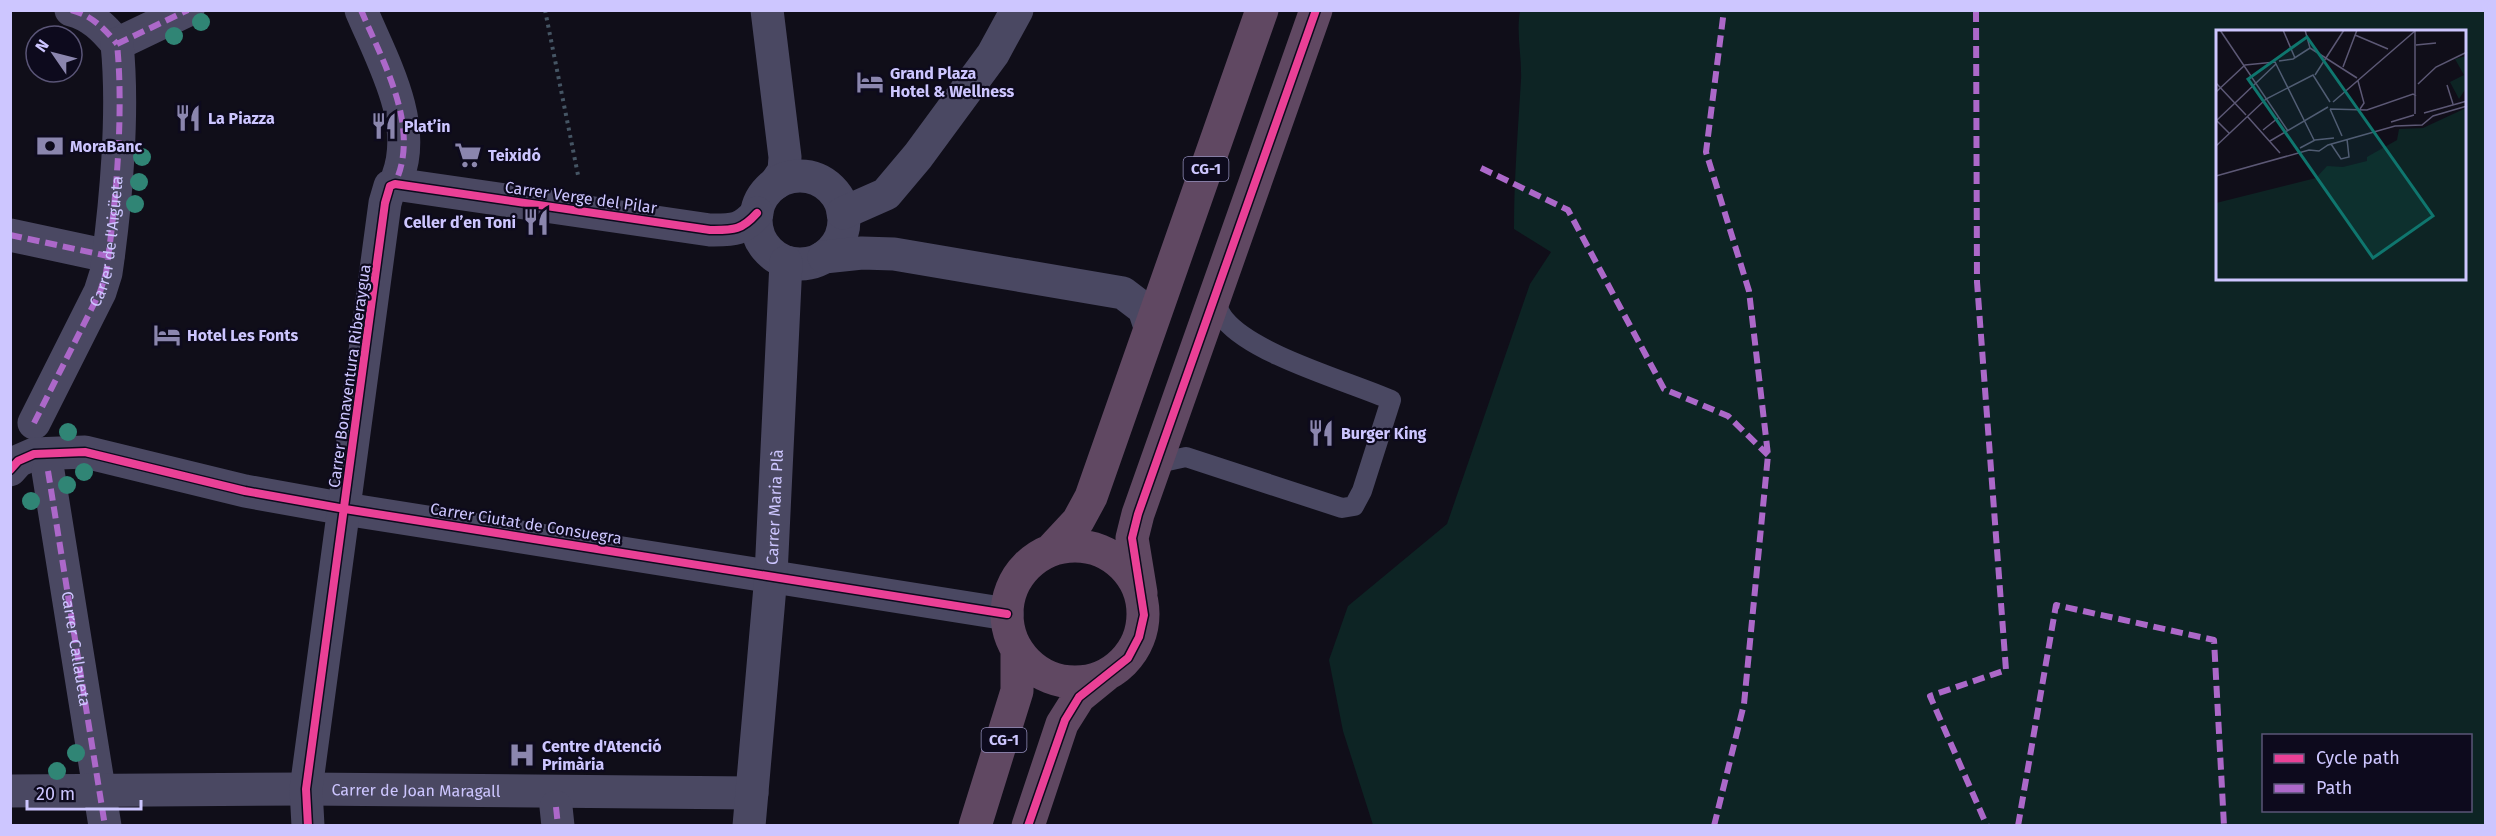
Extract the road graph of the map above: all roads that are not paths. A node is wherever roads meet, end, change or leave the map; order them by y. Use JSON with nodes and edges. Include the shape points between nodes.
{"nodes":[{"id":1,"x":71,"y":10,"type":"edge"},
{"id":2,"x":188,"y":10,"type":"edge"},
{"id":3,"x":361,"y":10,"type":"edge"},
{"id":4,"x":767,"y":10,"type":"edge"},
{"id":5,"x":1017,"y":10,"type":"edge"},
{"id":6,"x":1262,"y":10,"type":"edge"},
{"id":7,"x":1316,"y":10,"type":"edge"},
{"id":8,"x":117,"y":44,"type":"junction"},
{"id":9,"x":396,"y":180,"type":"junction"},
{"id":10,"x":775,"y":184,"type":"junction"},
{"id":11,"x":757,"y":213,"type":"junction"},
{"id":12,"x":843,"y":213,"type":"junction"},
{"id":13,"x":10,"y":235,"type":"edge"},
{"id":14,"x":108,"y":256,"type":"junction"},
{"id":15,"x":824,"y":257,"type":"junction"},
{"id":16,"x":786,"y":262,"type":"junction"},
{"id":17,"x":1214,"y":300,"type":"junction"},
{"id":18,"x":1150,"y":327,"type":"junction"},
{"id":19,"x":42,"y":449,"type":"junction"},
{"id":20,"x":10,"y":470,"type":"edge"},
{"id":21,"x":1151,"y":474,"type":"junction"},
{"id":22,"x":345,"y":509,"type":"junction"},
{"id":23,"x":1051,"y":550,"type":"junction"},
{"id":24,"x":771,"y":575,"type":"junction"},
{"id":25,"x":1141,"y":593,"type":"junction"},
{"id":26,"x":1007,"y":614,"type":"junction"},
{"id":27,"x":1017,"y":651,"type":"junction"},
{"id":28,"x":1106,"y":675,"type":"junction"},
{"id":29,"x":100,"y":788,"type":"junction"},
{"id":30,"x":306,"y":789,"type":"junction"},
{"id":31,"x":10,"y":791,"type":"edge"},
{"id":32,"x":752,"y":793,"type":"junction"},
{"id":33,"x":105,"y":825,"type":"edge"},
{"id":34,"x":308,"y":825,"type":"edge"},
{"id":35,"x":749,"y":825,"type":"edge"},
{"id":36,"x":975,"y":825,"type":"edge"},
{"id":37,"x":1028,"y":825,"type":"edge"}],
"edges":[{"from":1,"to":8,"type":"street","via":[[84,13]]},
{"from":2,"to":8,"type":"street"},
{"from":3,"to":9,"type":"street","name":"Carrer Bonaventura Riberaygua","via":[[392,82],[402,122],[405,156]]},
{"from":4,"to":10,"type":"street","via":[[785,157],[784,171]]},
{"from":5,"to":12,"type":"street","via":[[993,54],[886,194]]},
{"from":6,"to":18,"type":"highway","number":"CG-1"},
{"from":7,"to":17,"type":"highway","number":"CG-1"},
{"from":8,"to":14,"type":"street","name":"Carrer de l'Aigüeta","via":[[118,131]]},
{"from":9,"to":11,"type":"street","name":"Carrer Verge del Pilar","via":[[710,230],[734,230],[746,225]]},
{"from":9,"to":22,"type":"street","name":"Carrer Bonaventura Riberaygua","via":[[387,191]]},
{"from":10,"to":11,"type":"street","via":[[765,193]]},
{"from":10,"to":12,"type":"street","via":[[787,178],[813,178],[834,193]]},
{"from":11,"to":16,"type":"street","via":[[758,233],[764,246]]},
{"from":12,"to":15,"type":"street","via":[[841,236]]},
{"from":13,"to":14,"type":"street"},
{"from":14,"to":19,"type":"street","name":"Carrer de l'Aigüeta","via":[[100,292]]},
{"from":15,"to":16,"type":"street","via":[[813,262]]},
{"from":15,"to":18,"type":"street","via":[[894,254],[1123,293],[1144,309]]},
{"from":16,"to":24,"type":"street","name":"Carrer Maria Plà"},
{"from":17,"to":21,"type":"highway","number":"CG-1"},
{"from":17,"to":21,"type":"lane","via":[[1224,319],[1242,336],[1299,364],[1391,400],[1362,491],[1354,506],[1342,508],[1180,456],[1163,462]]},
{"from":18,"to":23,"type":"highway","number":"CG-1","via":[[1091,497],[1078,521]]},
{"from":19,"to":20,"type":"street","via":[[18,461]]},
{"from":19,"to":22,"type":"street","name":"Carrer Ciutat de Consuegra","via":[[85,452],[245,491]]},
{"from":19,"to":29,"type":"street","name":"Carrer Callaueta"},
{"from":21,"to":25,"type":"highway","number":"CG-1","via":[[1132,538]]},
{"from":22,"to":24,"type":"street","name":"Carrer Ciutat de Consuegra"},
{"from":22,"to":30,"type":"street","name":"Carrer Bonaventura Riberaygua"},
{"from":23,"to":25,"type":"highway","number":"CG-1","via":[[1078,545],[1105,552],[1127,569]]},
{"from":23,"to":26,"type":"highway","number":"CG-1","via":[[1024,568],[1009,598]]},
{"from":24,"to":26,"type":"street","name":"Carrer Ciutat de Consuegra"},
{"from":24,"to":32,"type":"street","name":"Carrer Maria Plà"},
{"from":25,"to":28,"type":"highway","number":"CG-1","via":[[1143,626],[1135,647]]},
{"from":26,"to":27,"type":"highway","number":"CG-1"},
{"from":27,"to":28,"type":"highway","via":[[1042,674],[1058,680],[1091,680]]},
{"from":27,"to":36,"type":"highway","number":"CG-1","via":[[1017,691]]},
{"from":28,"to":37,"type":"highway","number":"CG-1","via":[[1079,697],[1062,724]]},
{"from":29,"to":30,"type":"street","name":"Carrer de Joan Maragall"},
{"from":29,"to":31,"type":"street","name":"Carrer de Joan Maragall"},
{"from":29,"to":33,"type":"street","name":"Carrer Callaueta"},
{"from":30,"to":32,"type":"street","name":"Carrer de Joan Maragall"},
{"from":30,"to":34,"type":"street","name":"Carrer Bonaventura Riberaygua"},
{"from":32,"to":35,"type":"street","name":"Carrer Maria Plà"}]}
